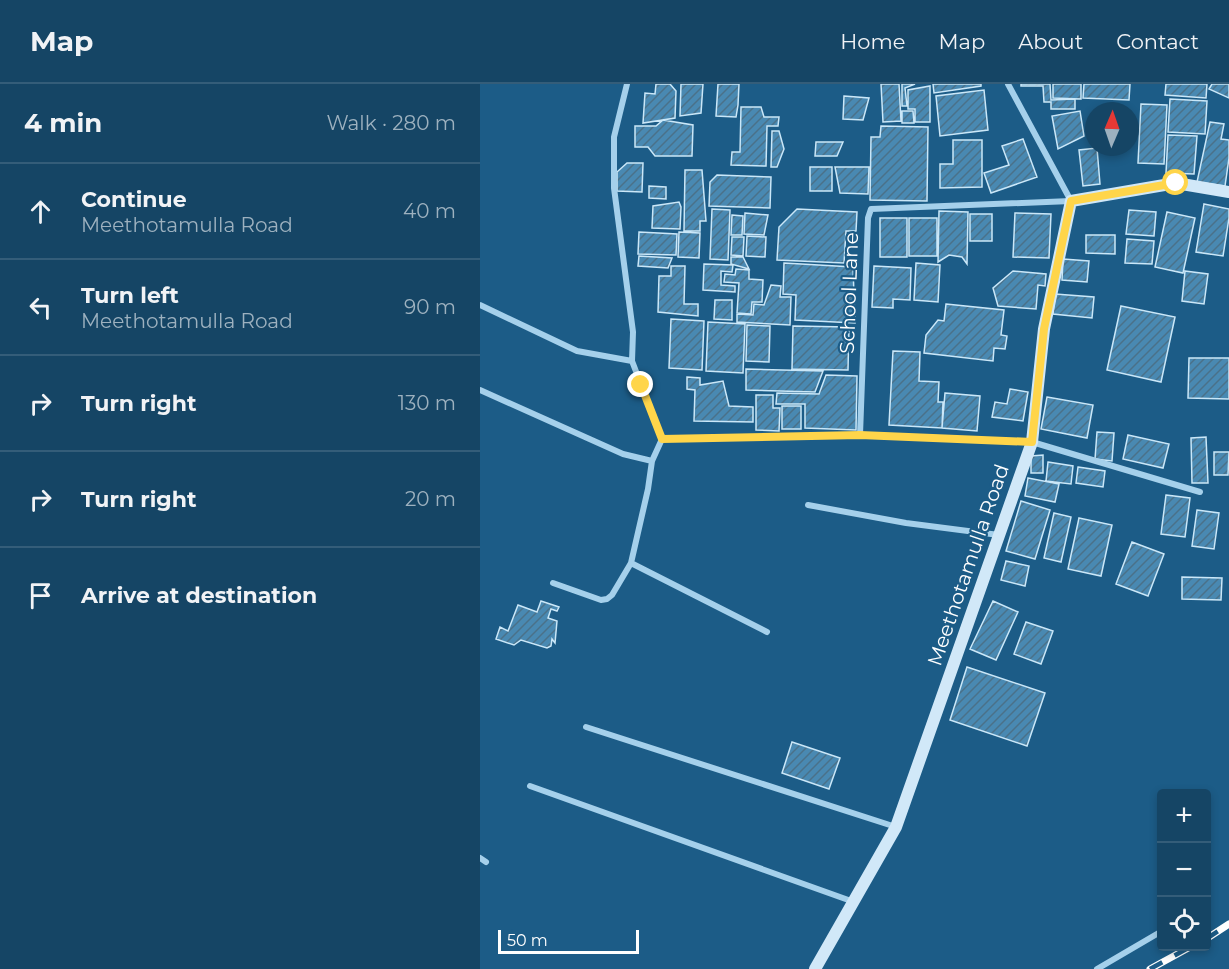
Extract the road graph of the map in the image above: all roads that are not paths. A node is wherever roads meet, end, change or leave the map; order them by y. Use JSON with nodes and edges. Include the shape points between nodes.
{"nodes":[{"id":1,"x":627,"y":84,"type":"edge"},
{"id":2,"x":1008,"y":84,"type":"edge"},
{"id":3,"x":1229,"y":192,"type":"edge"},
{"id":4,"x":1071,"y":201,"type":"junction"},
{"id":5,"x":480,"y":305,"type":"edge"},
{"id":6,"x":632,"y":361,"type":"junction"},
{"id":7,"x":480,"y":390,"type":"edge"},
{"id":8,"x":860,"y":435,"type":"junction"},
{"id":9,"x":662,"y":439,"type":"junction"},
{"id":10,"x":1032,"y":442,"type":"junction"},
{"id":11,"x":652,"y":461,"type":"junction"},
{"id":12,"x":1200,"y":492,"type":"dead end"},
{"id":13,"x":808,"y":505,"type":"dead end"},
{"id":14,"x":999,"y":535,"type":"junction"},
{"id":15,"x":630,"y":563,"type":"junction"},
{"id":16,"x":553,"y":582,"type":"dead end"},
{"id":17,"x":767,"y":632,"type":"dead end"},
{"id":18,"x":586,"y":727,"type":"dead end"},
{"id":19,"x":530,"y":786,"type":"dead end"},
{"id":20,"x":896,"y":827,"type":"junction"},
{"id":21,"x":854,"y":902,"type":"junction"},
{"id":22,"x":1157,"y":933,"type":"edge"},
{"id":23,"x":815,"y":969,"type":"edge"},
{"id":24,"x":1097,"y":969,"type":"edge"}],
"edges":[{"from":1,"to":6,"type":"street","via":[[614,137],[614,188],[633,332]]},
{"from":2,"to":4,"type":"street"},
{"from":3,"to":4,"type":"street","via":[[1176,183]]},
{"from":4,"to":8,"type":"street","name":"School Lane","via":[[871,209]]},
{"from":4,"to":10,"type":"street","name":"Meethotamulla Road","via":[[1044,329]]},
{"from":5,"to":6,"type":"street","via":[[577,351]]},
{"from":6,"to":9,"type":"street"},
{"from":7,"to":11,"type":"street","via":[[623,454]]},
{"from":8,"to":9,"type":"street"},
{"from":8,"to":10,"type":"street"},
{"from":9,"to":11,"type":"street"},
{"from":10,"to":12,"type":"street"},
{"from":10,"to":14,"type":"street","name":"Meethotamulla Road"},
{"from":11,"to":15,"type":"street"},
{"from":13,"to":14,"type":"street"},
{"from":14,"to":20,"type":"street","name":"Meethotamulla Road"},
{"from":15,"to":16,"type":"street","via":[[607,599]]},
{"from":15,"to":17,"type":"street"},
{"from":18,"to":20,"type":"street"},
{"from":19,"to":21,"type":"street"},
{"from":20,"to":21,"type":"street","name":"Meethotamulla Road"},
{"from":21,"to":23,"type":"street","name":"Meethotamulla Road"},
{"from":22,"to":24,"type":"street"}]}
